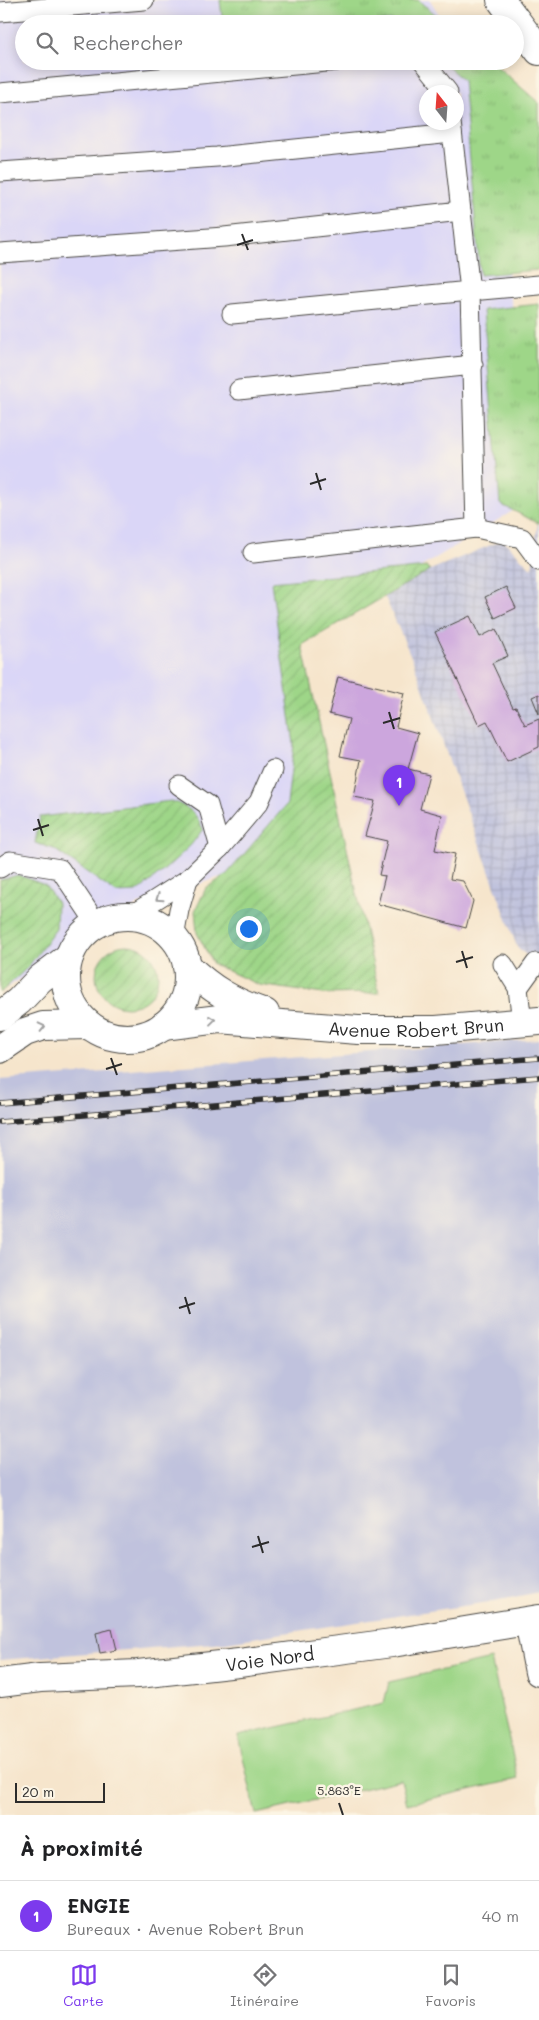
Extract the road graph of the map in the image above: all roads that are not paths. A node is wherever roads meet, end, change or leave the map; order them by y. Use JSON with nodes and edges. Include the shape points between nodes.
{"nodes":[{"id":1,"x":144,"y":0,"type":"edge"},
{"id":2,"x":501,"y":0,"type":"edge"},
{"id":3,"x":0,"y":12,"type":"edge"},
{"id":4,"x":512,"y":15,"type":"edge"},
{"id":5,"x":524,"y":31,"type":"edge"},
{"id":6,"x":539,"y":51,"type":"edge"},
{"id":7,"x":242,"y":70,"type":"edge"},
{"id":8,"x":430,"y":70,"type":"edge"},
{"id":9,"x":442,"y":85,"type":"edge"},
{"id":10,"x":0,"y":93,"type":"edge"},
{"id":11,"x":436,"y":130,"type":"edge"},
{"id":12,"x":452,"y":130,"type":"edge"},
{"id":13,"x":0,"y":172,"type":"edge"},
{"id":14,"x":461,"y":211,"type":"junction"},
{"id":15,"x":0,"y":253,"type":"edge"},
{"id":16,"x":539,"y":285,"type":"edge"},
{"id":17,"x":470,"y":291,"type":"junction"},
{"id":18,"x":232,"y":314,"type":"dead end"},
{"id":19,"x":472,"y":365,"type":"junction"},
{"id":20,"x":239,"y":390,"type":"dead end"},
{"id":21,"x":476,"y":528,"type":"junction"},
{"id":22,"x":253,"y":553,"type":"dead end"},
{"id":23,"x":539,"y":561,"type":"edge"},
{"id":24,"x":273,"y":770,"type":"dead end"},
{"id":25,"x":179,"y":785,"type":"dead end"},
{"id":26,"x":220,"y":848,"type":"junction"},
{"id":27,"x":0,"y":868,"type":"edge"},
{"id":28,"x":188,"y":878,"type":"junction"},
{"id":29,"x":130,"y":916,"type":"junction"},
{"id":30,"x":96,"y":923,"type":"junction"},
{"id":31,"x":174,"y":938,"type":"junction"},
{"id":32,"x":69,"y":957,"type":"junction"},
{"id":33,"x":536,"y":963,"type":"dead end"},
{"id":34,"x":503,"y":964,"type":"dead end"},
{"id":35,"x":187,"y":966,"type":"junction"},
{"id":36,"x":518,"y":988,"type":"junction"},
{"id":37,"x":0,"y":1016,"type":"edge"},
{"id":38,"x":531,"y":1022,"type":"edge"},
{"id":39,"x":293,"y":1023,"type":"junction"},
{"id":40,"x":89,"y":1025,"type":"junction"},
{"id":41,"x":163,"y":1026,"type":"junction"},
{"id":42,"x":0,"y":1049,"type":"edge"},
{"id":43,"x":534,"y":1620,"type":"edge"},
{"id":44,"x":539,"y":1672,"type":"edge"},
{"id":45,"x":0,"y":1683,"type":"edge"}],
"edges":[{"from":1,"to":3,"type":"lane"},
{"from":2,"to":4,"type":"street"},
{"from":5,"to":6,"type":"street"},
{"from":7,"to":10,"type":"lane"},
{"from":8,"to":9,"type":"lane"},
{"from":11,"to":13,"type":"lane","via":[[217,157]]},
{"from":12,"to":14,"type":"lane"},
{"from":14,"to":15,"type":"lane","via":[[224,237]]},
{"from":14,"to":17,"type":"lane"},
{"from":16,"to":17,"type":"lane"},
{"from":17,"to":18,"type":"lane"},
{"from":17,"to":19,"type":"lane"},
{"from":19,"to":20,"type":"lane"},
{"from":19,"to":21,"type":"lane"},
{"from":21,"to":22,"type":"lane"},
{"from":21,"to":23,"type":"lane","via":[[522,538]]},
{"from":24,"to":26,"type":"lane","via":[[259,802]]},
{"from":25,"to":26,"type":"lane","via":[[208,805]]},
{"from":26,"to":28,"type":"lane"},
{"from":27,"to":30,"type":"lane","via":[[10,861],[60,869]]},
{"from":28,"to":29,"type":"lane","one_way":true},
{"from":28,"to":31,"type":"lane"},
{"from":29,"to":30,"type":"street","via":[[112,917]]},
{"from":29,"to":31,"type":"street","via":[[162,926]]},
{"from":30,"to":32,"type":"street","via":[[84,932]]},
{"from":31,"to":35,"type":"street","via":[[183,951]]},
{"from":32,"to":37,"type":"street"},
{"from":32,"to":40,"type":"street","via":[[65,975],[68,994],[76,1011]]},
{"from":33,"to":36,"type":"lane"},
{"from":34,"to":36,"type":"lane"},
{"from":35,"to":39,"type":"street","name":"Avenue Robert Brun","via":[[206,984],[232,1000]]},
{"from":35,"to":41,"type":"street","via":[[188,983],[184,999]]},
{"from":36,"to":38,"type":"lane"},
{"from":38,"to":39,"type":"street","name":"Avenue Robert Brun","via":[[436,1030],[358,1030]]},
{"from":41,"to":39,"type":"street","name":"Avenue Robert Brun","one_way":true,"via":[[219,1018]]},
{"from":40,"to":41,"type":"street","via":[[106,1034],[126,1038],[145,1035]]},
{"from":42,"to":40,"type":"street","one_way":true,"via":[[25,1032],[43,1026]]},
{"from":43,"to":44,"type":"street"},
{"from":43,"to":45,"type":"street","name":"Voie Nord","via":[[239,1663],[138,1674]]}]}
